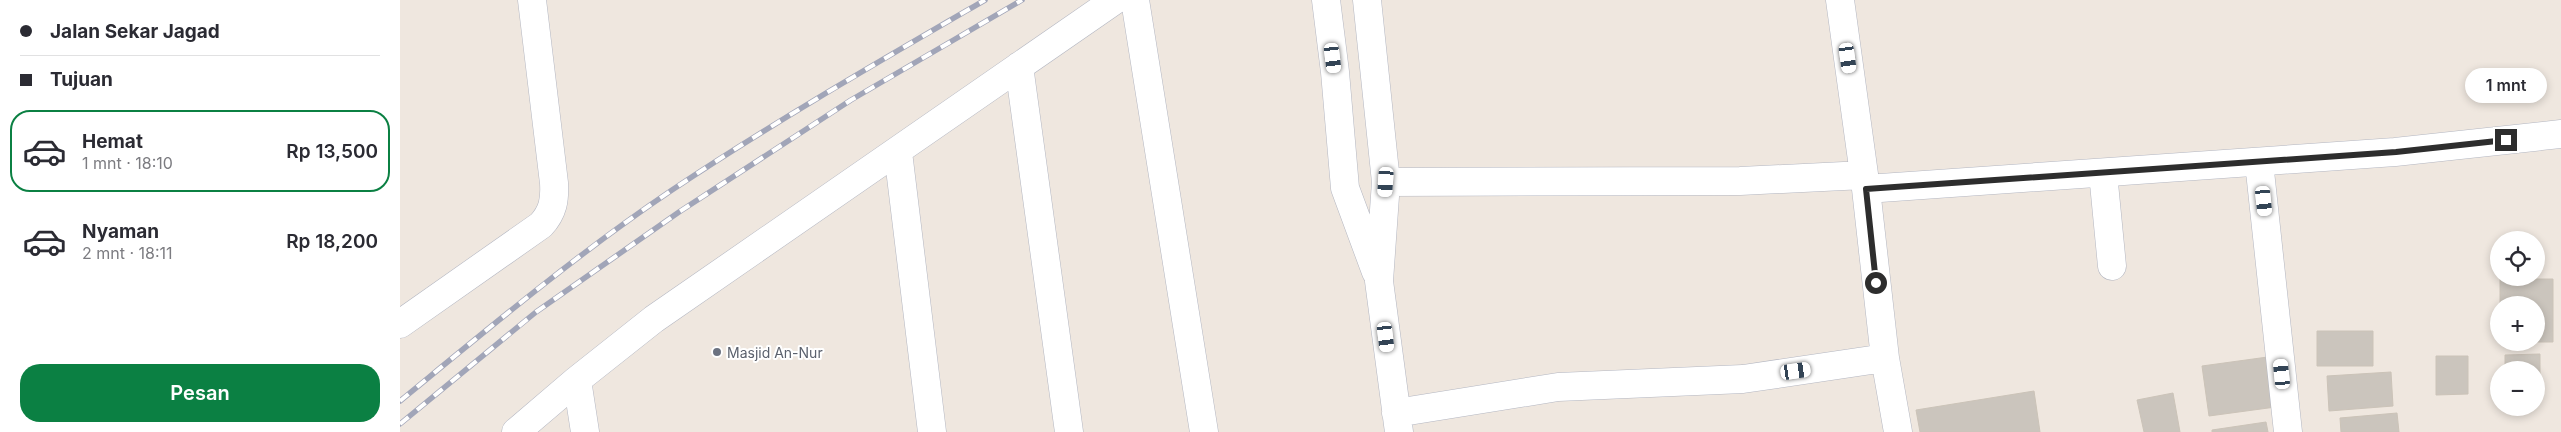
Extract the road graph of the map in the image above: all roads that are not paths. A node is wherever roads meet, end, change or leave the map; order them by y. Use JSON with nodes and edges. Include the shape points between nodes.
{"nodes":[{"id":1,"x":532,"y":0,"type":"edge"},
{"id":2,"x":1115,"y":0,"type":"edge"},
{"id":3,"x":1135,"y":0,"type":"edge"},
{"id":4,"x":1326,"y":0,"type":"edge"},
{"id":5,"x":1366,"y":0,"type":"edge"},
{"id":6,"x":1840,"y":0,"type":"edge"},
{"id":7,"x":1019,"y":66,"type":"junction"},
{"id":8,"x":2561,"y":134,"type":"edge"},
{"id":9,"x":898,"y":152,"type":"junction"},
{"id":10,"x":2260,"y":162,"type":"junction"},
{"id":11,"x":2103,"y":173,"type":"junction"},
{"id":12,"x":1386,"y":182,"type":"junction"},
{"id":13,"x":1865,"y":182,"type":"junction"},
{"id":14,"x":2112,"y":266,"type":"dead end"},
{"id":15,"x":1379,"y":281,"type":"junction"},
{"id":16,"x":400,"y":324,"type":"edge"},
{"id":17,"x":1884,"y":358,"type":"junction"},
{"id":18,"x":577,"y":380,"type":"junction"},
{"id":19,"x":1397,"y":422,"type":"edge"},
{"id":20,"x":516,"y":432,"type":"edge"},
{"id":21,"x":585,"y":432,"type":"edge"},
{"id":22,"x":932,"y":432,"type":"edge"},
{"id":23,"x":1069,"y":432,"type":"edge"},
{"id":24,"x":1204,"y":432,"type":"edge"},
{"id":25,"x":1898,"y":432,"type":"edge"},
{"id":26,"x":2288,"y":432,"type":"edge"}],
"edges":[{"from":1,"to":16,"type":"street","via":[[554,190],[552,211],[541,225]]},
{"from":2,"to":7,"type":"street"},
{"from":3,"to":24,"type":"street"},
{"from":4,"to":15,"type":"street","via":[[1345,188]]},
{"from":5,"to":12,"type":"street"},
{"from":6,"to":13,"type":"street"},
{"from":7,"to":9,"type":"street"},
{"from":7,"to":23,"type":"street"},
{"from":8,"to":10,"type":"street","via":[[2396,152]]},
{"from":9,"to":18,"type":"street","via":[[654,320]]},
{"from":9,"to":22,"type":"street"},
{"from":10,"to":11,"type":"street"},
{"from":10,"to":26,"type":"street"},
{"from":11,"to":13,"type":"street"},
{"from":11,"to":14,"type":"street"},
{"from":12,"to":13,"type":"street"},
{"from":12,"to":15,"type":"street"},
{"from":13,"to":17,"type":"street"},
{"from":15,"to":19,"type":"street"},
{"from":17,"to":19,"type":"street","via":[[1743,379],[1558,388]]},
{"from":17,"to":25,"type":"street"},
{"from":18,"to":20,"type":"street"},
{"from":18,"to":21,"type":"street"}]}
